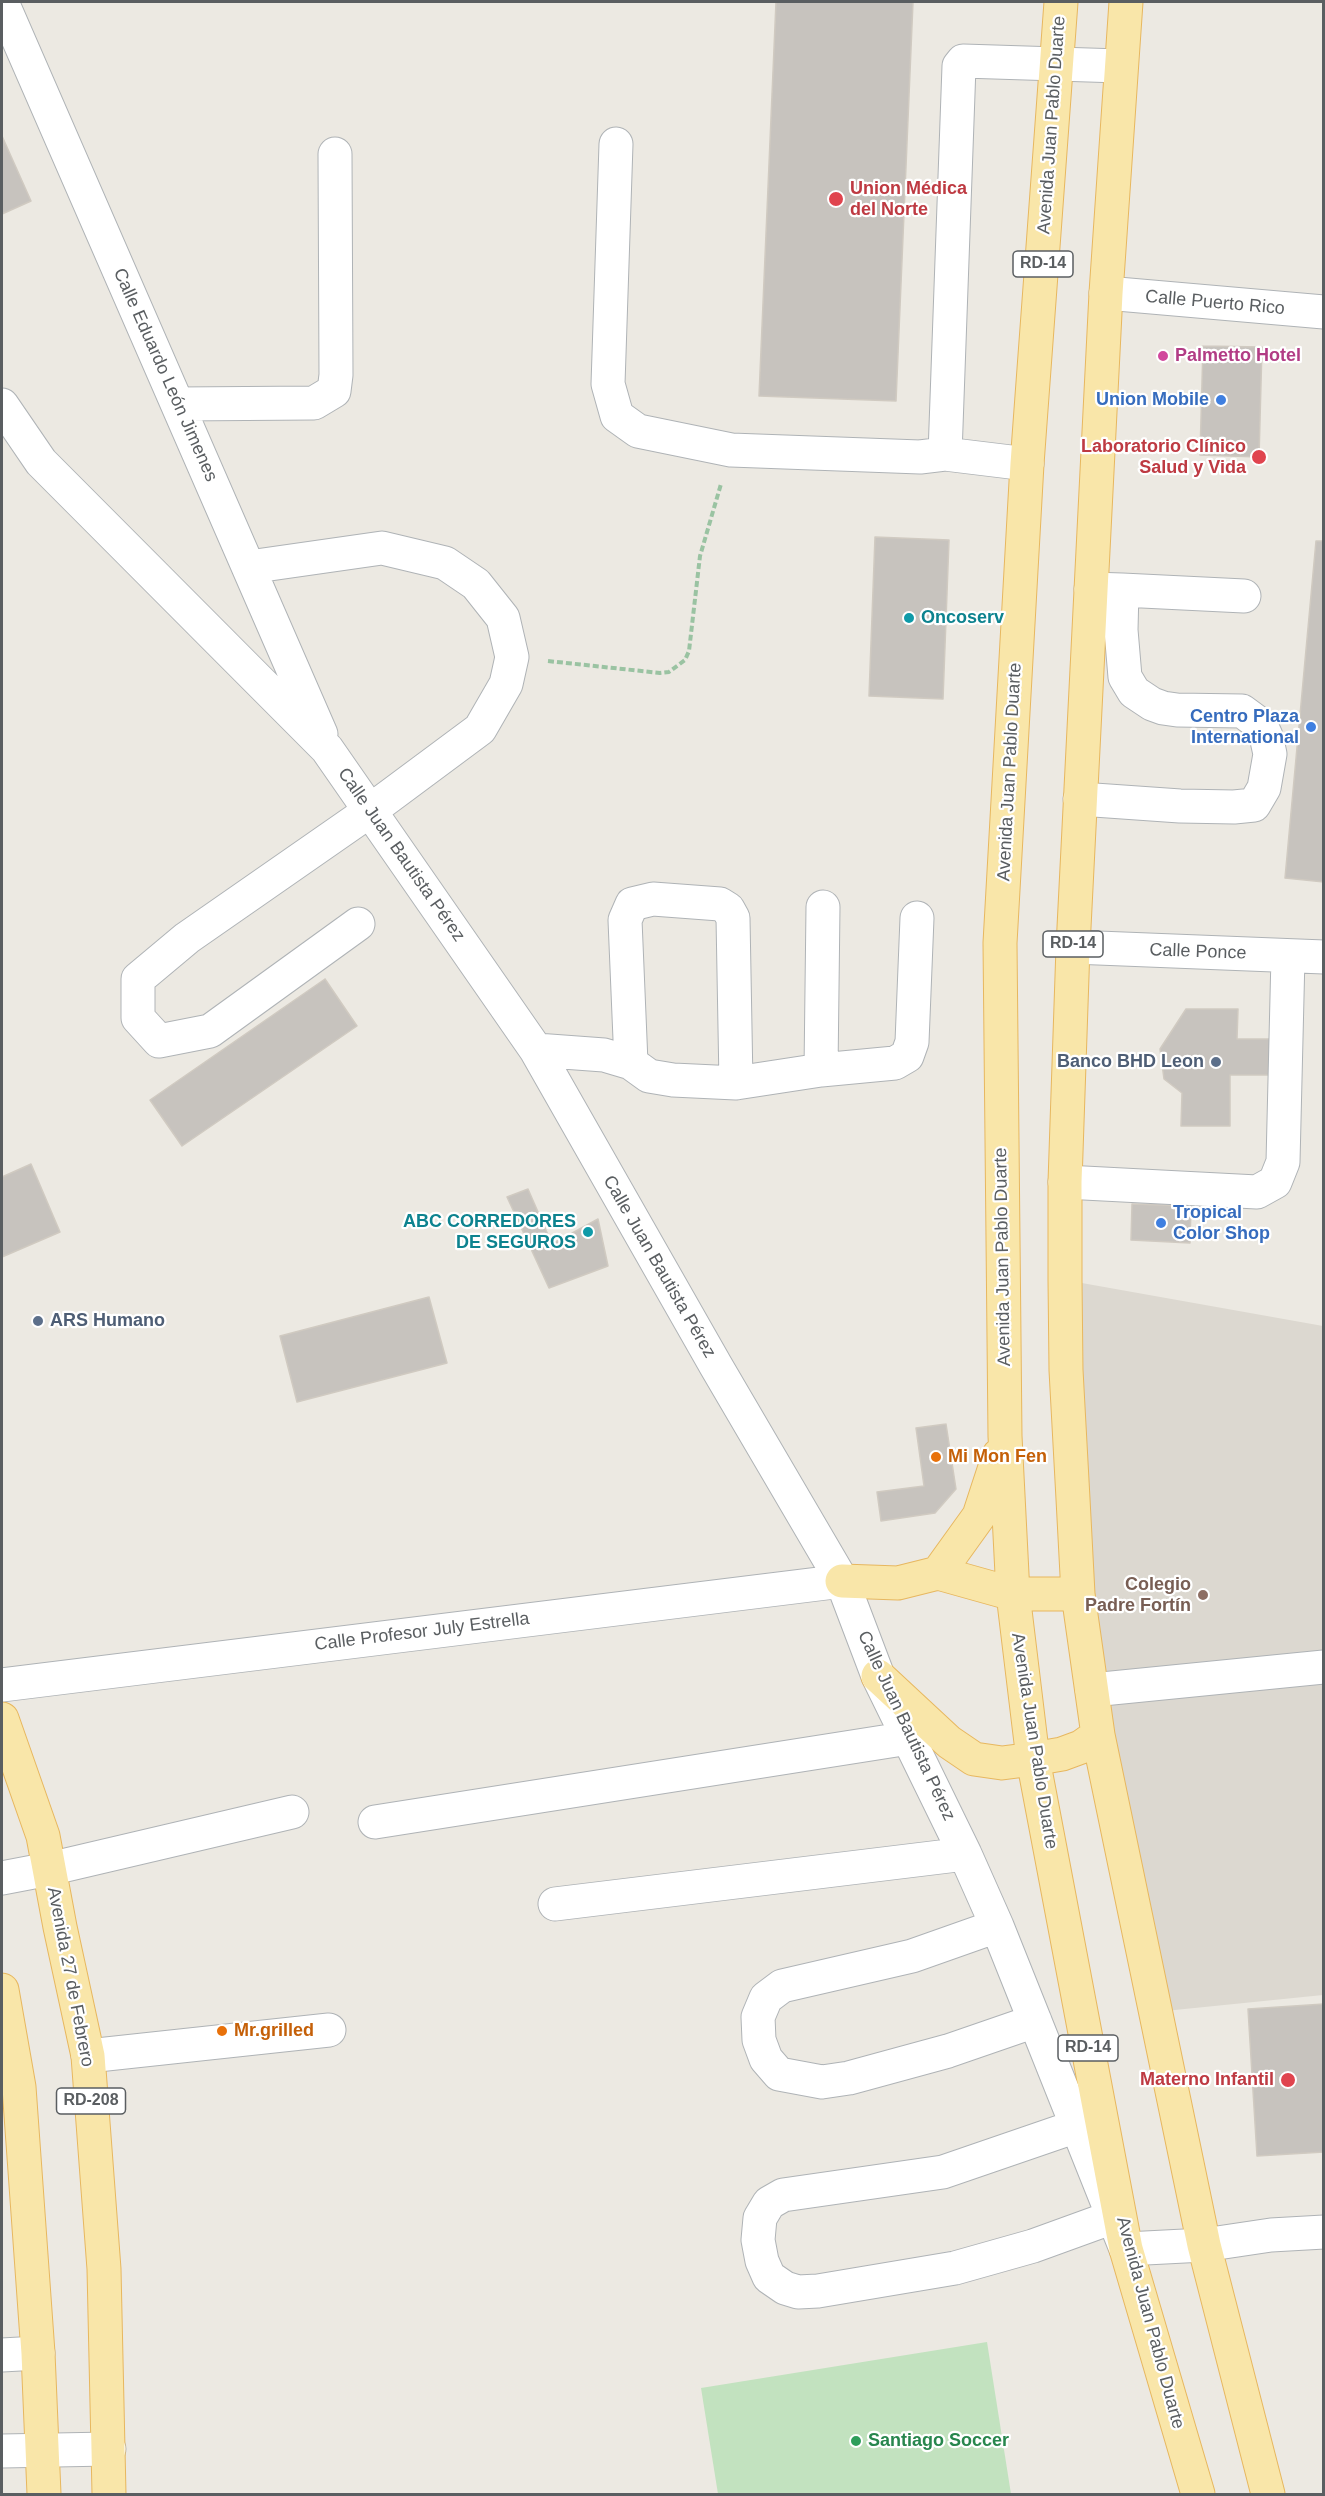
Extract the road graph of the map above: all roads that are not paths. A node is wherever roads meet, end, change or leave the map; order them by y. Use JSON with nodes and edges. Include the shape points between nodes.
{"nodes":[{"id":1,"x":2,"y":2,"type":"edge"},
{"id":2,"x":1060,"y":2,"type":"edge"},
{"id":3,"x":1126,"y":2,"type":"edge"},
{"id":4,"x":1056,"y":65,"type":"junction"},
{"id":5,"x":1120,"y":66,"type":"junction"},
{"id":6,"x":616,"y":144,"type":"dead end"},
{"id":7,"x":335,"y":154,"type":"dead end"},
{"id":8,"x":1106,"y":293,"type":"junction"},
{"id":9,"x":1323,"y":312,"type":"edge"},
{"id":10,"x":178,"y":404,"type":"junction"},
{"id":11,"x":2,"y":405,"type":"edge"},
{"id":12,"x":945,"y":454,"type":"junction"},
{"id":13,"x":1027,"y":464,"type":"junction"},
{"id":14,"x":249,"y":567,"type":"junction"},
{"id":15,"x":1106,"y":589,"type":"junction"},
{"id":16,"x":1244,"y":596,"type":"dead end"},
{"id":17,"x":327,"y":749,"type":"junction"},
{"id":18,"x":1080,"y":799,"type":"junction"},
{"id":19,"x":371,"y":810,"type":"junction"},
{"id":20,"x":823,"y":907,"type":"dead end"},
{"id":21,"x":917,"y":918,"type":"dead end"},
{"id":22,"x":358,"y":924,"type":"dead end"},
{"id":23,"x":1073,"y":947,"type":"junction"},
{"id":24,"x":1288,"y":956,"type":"junction"},
{"id":25,"x":1323,"y":957,"type":"edge"},
{"id":26,"x":536,"y":1050,"type":"junction"},
{"id":27,"x":631,"y":1063,"type":"junction"},
{"id":28,"x":821,"y":1070,"type":"junction"},
{"id":29,"x":736,"y":1083,"type":"junction"},
{"id":30,"x":1065,"y":1182,"type":"junction"},
{"id":31,"x":1005,"y":1436,"type":"junction"},
{"id":32,"x":938,"y":1573,"type":"junction"},
{"id":33,"x":842,"y":1581,"type":"junction"},
{"id":34,"x":1013,"y":1594,"type":"junction"},
{"id":35,"x":1078,"y":1594,"type":"junction"},
{"id":36,"x":1323,"y":1667,"type":"edge"},
{"id":37,"x":878,"y":1676,"type":"junction"},
{"id":38,"x":2,"y":1685,"type":"edge"},
{"id":39,"x":1092,"y":1690,"type":"junction"},
{"id":40,"x":2,"y":1719,"type":"edge"},
{"id":41,"x":1098,"y":1735,"type":"junction"},
{"id":42,"x":909,"y":1738,"type":"junction"},
{"id":43,"x":1033,"y":1759,"type":"junction"},
{"id":44,"x":292,"y":1812,"type":"dead end"},
{"id":45,"x":375,"y":1822,"type":"dead end"},
{"id":46,"x":965,"y":1854,"type":"junction"},
{"id":47,"x":50,"y":1869,"type":"junction"},
{"id":48,"x":2,"y":1878,"type":"edge"},
{"id":49,"x":555,"y":1904,"type":"dead end"},
{"id":50,"x":997,"y":1926,"type":"junction"},
{"id":51,"x":2,"y":1990,"type":"edge"},
{"id":52,"x":1035,"y":2020,"type":"junction"},
{"id":53,"x":329,"y":2030,"type":"dead end"},
{"id":54,"x":88,"y":2056,"type":"junction"},
{"id":55,"x":1077,"y":2126,"type":"junction"},
{"id":56,"x":1113,"y":2217,"type":"junction"},
{"id":57,"x":1323,"y":2232,"type":"edge"},
{"id":58,"x":1203,"y":2245,"type":"junction"},
{"id":59,"x":1126,"y":2249,"type":"junction"},
{"id":60,"x":38,"y":2354,"type":"junction"},
{"id":61,"x":2,"y":2355,"type":"edge"},
{"id":62,"x":109,"y":2449,"type":"junction"},
{"id":63,"x":43,"y":2450,"type":"junction"},
{"id":64,"x":2,"y":2451,"type":"edge"},
{"id":65,"x":44,"y":2494,"type":"edge"},
{"id":66,"x":109,"y":2494,"type":"edge"},
{"id":67,"x":1198,"y":2494,"type":"edge"},
{"id":68,"x":1268,"y":2494,"type":"edge"}],
"edges":[{"from":1,"to":10,"type":"street","name":"Calle Eduardo León Jimenes"},
{"from":2,"to":4,"type":"main road","name":"Avenida Juan Pablo Duarte","number":"RD-14"},
{"from":3,"to":5,"type":"main road"},
{"from":4,"to":5,"type":"street"},
{"from":4,"to":12,"type":"street","via":[[963,60],[959,66]]},
{"from":4,"to":13,"type":"main road","name":"Avenida Juan Pablo Duarte","number":"RD-14"},
{"from":5,"to":8,"type":"main road"},
{"from":6,"to":12,"type":"street","via":[[608,384],[616,416],[638,431],[731,450],[920,457]]},
{"from":7,"to":10,"type":"street","via":[[334,391],[314,403]]},
{"from":8,"to":9,"type":"street","name":"Calle Puerto Rico"},
{"from":8,"to":15,"type":"main road","number":"RD-14"},
{"from":10,"to":14,"type":"street","name":"Calle Eduardo León Jimenes"},
{"from":11,"to":17,"type":"street","name":"Calle Juan Bautista Pérez","via":[[41,462]]},
{"from":12,"to":13,"type":"street"},
{"from":13,"to":31,"type":"main road","name":"Avenida Juan Pablo Duarte","number":"RD-14","via":[[1000,943]]},
{"from":14,"to":17,"type":"street","name":"Calle Eduardo León Jimenes"},
{"from":14,"to":19,"type":"street","via":[[382,548],[445,563],[476,584],[503,618],[512,657],[506,684],[480,729]]},
{"from":15,"to":16,"type":"street"},
{"from":15,"to":18,"type":"main road","number":"RD-14"},
{"from":15,"to":18,"type":"street","via":[[1121,630],[1125,677],[1134,692],[1163,708],[1242,711],[1261,725],[1266,736],[1268,771],[1254,805],[1180,806]]},
{"from":17,"to":19,"type":"street","name":"Calle Juan Bautista Pérez"},
{"from":18,"to":23,"type":"main road","number":"RD-14"},
{"from":19,"to":22,"type":"street","via":[[188,938],[138,979],[138,1018],[159,1041],[210,1031]]},
{"from":19,"to":26,"type":"street","name":"Calle Juan Bautista Pérez"},
{"from":20,"to":28,"type":"street"},
{"from":21,"to":28,"type":"street","via":[[912,1042],[907,1056],[895,1063]]},
{"from":23,"to":24,"type":"street","name":"Calle Ponce"},
{"from":23,"to":30,"type":"main road","number":"RD-14"},
{"from":24,"to":25,"type":"street","name":"Calle Ponce"},
{"from":24,"to":30,"type":"street","via":[[1283,1162],[1275,1182],[1257,1192]]},
{"from":26,"to":27,"type":"street","via":[[604,1055]]},
{"from":26,"to":33,"type":"street","name":"Calle Juan Bautista Pérez"},
{"from":27,"to":29,"type":"street","via":[[649,1076]]},
{"from":27,"to":29,"type":"street","via":[[625,920],[632,904],[653,899],[720,904],[733,918]]},
{"from":28,"to":29,"type":"street"},
{"from":30,"to":35,"type":"main road","number":"RD-14","via":[[1066,1370]]},
{"from":31,"to":32,"type":"main road","via":[[979,1516]]},
{"from":31,"to":34,"type":"main road","name":"Avenida Juan Pablo Duarte","number":"RD-14"},
{"from":32,"to":33,"type":"main road","via":[[898,1583]]},
{"from":32,"to":34,"type":"main road"},
{"from":33,"to":37,"type":"street","name":"Calle Juan Bautista Pérez"},
{"from":33,"to":38,"type":"street","name":"Calle Profesor July Estrella"},
{"from":34,"to":35,"type":"main road"},
{"from":34,"to":43,"type":"main road","name":"Avenida Juan Pablo Duarte","number":"RD-14"},
{"from":35,"to":39,"type":"main road","number":"RD-14"},
{"from":36,"to":39,"type":"street"},
{"from":37,"to":42,"type":"street","name":"Calle Juan Bautista Pérez"},
{"from":37,"to":43,"type":"main road","via":[[949,1742],[974,1759],[1002,1763]]},
{"from":39,"to":41,"type":"main road","number":"RD-14"},
{"from":40,"to":47,"type":"main road","name":"Avenida 27 de Febrero","number":"RD-208","via":[[43,1836]]},
{"from":41,"to":43,"type":"main road","via":[[1062,1754]]},
{"from":41,"to":58,"type":"main road","number":"RD-14"},
{"from":42,"to":45,"type":"street"},
{"from":42,"to":46,"type":"street","name":"Calle Juan Bautista Pérez"},
{"from":43,"to":59,"type":"main road","name":"Avenida Juan Pablo Duarte","number":"RD-14"},
{"from":44,"to":47,"type":"street"},
{"from":46,"to":49,"type":"street"},
{"from":46,"to":50,"type":"street","name":"Calle Juan Bautista Pérez"},
{"from":47,"to":48,"type":"street"},
{"from":47,"to":54,"type":"main road","name":"Avenida 27 de Febrero","number":"RD-208"},
{"from":50,"to":52,"type":"street","name":"Calle Juan Bautista Pérez"},
{"from":50,"to":52,"type":"street","via":[[912,1956],[782,1986],[766,1998],[758,2017],[759,2040],[766,2059],[779,2074],[800,2080],[831,2081],[948,2051]]},
{"from":51,"to":60,"type":"main road","via":[[19,2087]]},
{"from":52,"to":55,"type":"street","name":"Calle Juan Bautista Pérez"},
{"from":53,"to":54,"type":"street"},
{"from":54,"to":62,"type":"main road","name":"Avenida 27 de Febrero","number":"RD-208","via":[[104,2269]]},
{"from":55,"to":56,"type":"street","name":"Calle Juan Bautista Pérez"},
{"from":55,"to":56,"type":"street","via":[[943,2172],[783,2195],[769,2203],[760,2218],[758,2240],[762,2261],[769,2277],[785,2288],[818,2291],[955,2268],[1033,2246]]},
{"from":56,"to":59,"type":"street","name":"Calle Juan Bautista Pérez"},
{"from":57,"to":58,"type":"street"},
{"from":58,"to":59,"type":"street"},
{"from":58,"to":68,"type":"main road","number":"RD-14"},
{"from":59,"to":67,"type":"main road","name":"Avenida Juan Pablo Duarte","number":"RD-14"},
{"from":60,"to":61,"type":"street"},
{"from":60,"to":63,"type":"main road"},
{"from":62,"to":63,"type":"street"},
{"from":62,"to":66,"type":"main road","name":"Avenida 27 de Febrero","number":"RD-208"},
{"from":63,"to":64,"type":"street"},
{"from":63,"to":65,"type":"main road"}]}
